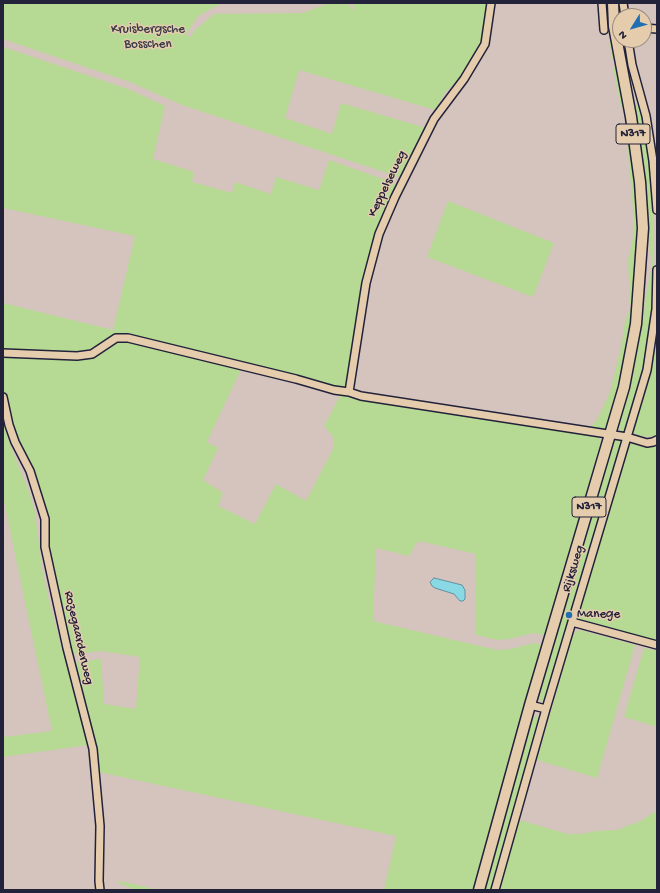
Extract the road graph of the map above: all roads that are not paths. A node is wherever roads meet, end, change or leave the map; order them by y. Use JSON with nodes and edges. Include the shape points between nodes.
{"nodes":[{"id":1,"x":491,"y":3,"type":"edge"},
{"id":2,"x":602,"y":3,"type":"edge"},
{"id":3,"x":604,"y":30,"type":"dead end"},
{"id":4,"x":620,"y":48,"type":"edge"},
{"id":5,"x":629,"y":48,"type":"edge"},
{"id":6,"x":649,"y":137,"type":"junction"},
{"id":7,"x":634,"y":139,"type":"junction"},
{"id":8,"x":657,"y":210,"type":"edge"},
{"id":9,"x":657,"y":270,"type":"edge"},
{"id":10,"x":3,"y":353,"type":"edge"},
{"id":11,"x":349,"y":392,"type":"junction"},
{"id":12,"x":3,"y":397,"type":"edge"},
{"id":13,"x":610,"y":435,"type":"junction"},
{"id":14,"x":627,"y":437,"type":"junction"},
{"id":15,"x":657,"y":440,"type":"edge"},
{"id":16,"x":572,"y":622,"type":"junction"},
{"id":17,"x":657,"y":644,"type":"edge"},
{"id":18,"x":530,"y":704,"type":"junction"},
{"id":19,"x":546,"y":709,"type":"junction"},
{"id":20,"x":100,"y":890,"type":"edge"},
{"id":21,"x":478,"y":890,"type":"edge"},
{"id":22,"x":495,"y":890,"type":"edge"}],
"edges":[{"from":1,"to":11,"type":"street","name":"Keppelseweg","via":[[485,44],[464,79],[434,119],[379,234],[366,283]]},
{"from":2,"to":3,"type":"street"},
{"from":4,"to":7,"type":"main road","number":"N317"},
{"from":5,"to":6,"type":"street"},
{"from":6,"to":7,"type":"street"},
{"from":6,"to":8,"type":"street"},
{"from":7,"to":13,"type":"main road","name":"Rijksweg","number":"N317","via":[[641,190],[641,266],[636,324],[624,387]]},
{"from":9,"to":14,"type":"street","name":"Rijksweg","via":[[656,309],[647,370]]},
{"from":10,"to":11,"type":"street","via":[[77,356],[92,354],[116,338],[128,338]]},
{"from":11,"to":13,"type":"street"},
{"from":12,"to":20,"type":"street","name":"Rozegaarderweg","via":[[15,442],[30,471],[44,519],[45,548],[93,749],[100,826]]},
{"from":13,"to":14,"type":"street"},
{"from":13,"to":18,"type":"main road","name":"Rijksweg","number":"N317"},
{"from":14,"to":15,"type":"street","via":[[647,443]]},
{"from":14,"to":16,"type":"street","name":"Rijksweg"},
{"from":16,"to":17,"type":"street"},
{"from":16,"to":19,"type":"street","name":"Rijksweg"},
{"from":18,"to":19,"type":"street"},
{"from":18,"to":21,"type":"main road","name":"Rijksweg","number":"N317"},
{"from":19,"to":22,"type":"street","name":"Rijksweg"}]}
